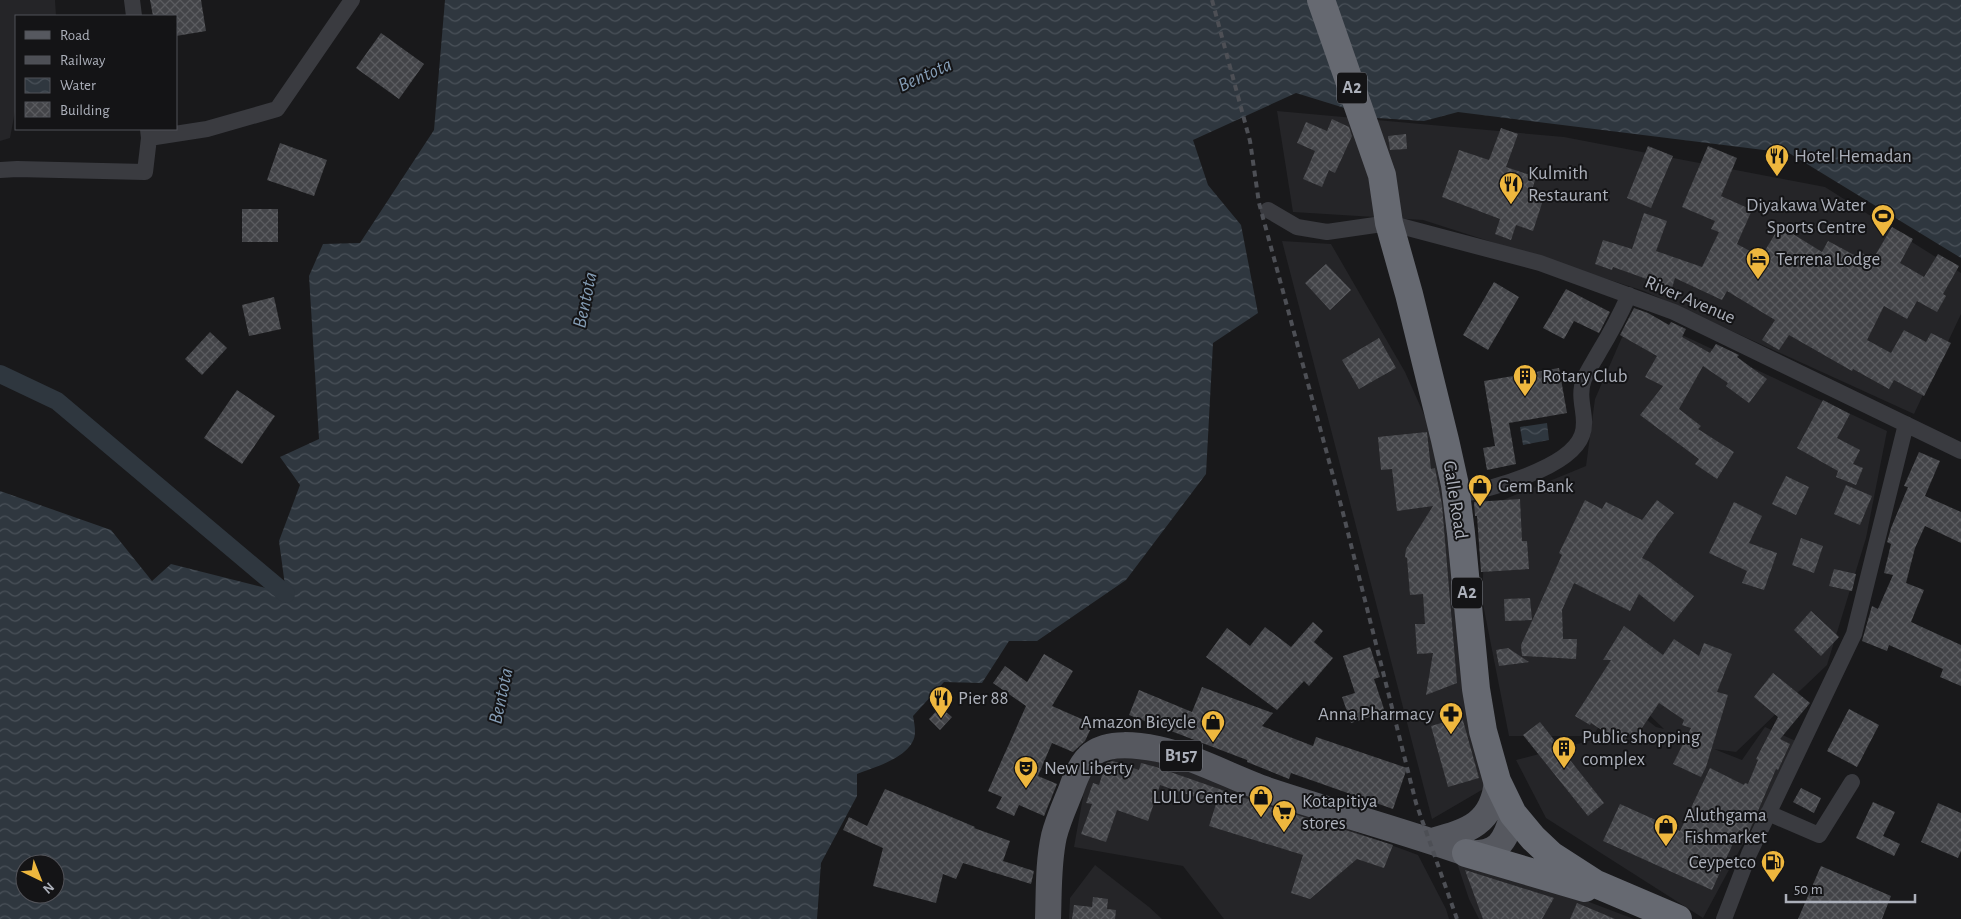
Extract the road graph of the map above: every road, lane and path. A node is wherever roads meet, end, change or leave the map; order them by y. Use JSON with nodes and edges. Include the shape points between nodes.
{"nodes":[{"id":1,"x":132,"y":0,"type":"edge"},
{"id":2,"x":352,"y":0,"type":"edge"},
{"id":3,"x":1321,"y":0,"type":"edge"},
{"id":4,"x":134,"y":15,"type":"edge"},
{"id":5,"x":149,"y":133,"type":"edge"},
{"id":6,"x":0,"y":170,"type":"edge"},
{"id":7,"x":1268,"y":210,"type":"dead end"},
{"id":8,"x":1389,"y":223,"type":"junction"},
{"id":9,"x":1629,"y":295,"type":"junction"},
{"id":10,"x":1906,"y":424,"type":"junction"},
{"id":11,"x":1961,"y":451,"type":"edge"},
{"id":12,"x":1456,"y":496,"type":"junction"},
{"id":13,"x":1497,"y":781,"type":"junction"},
{"id":14,"x":1852,"y":782,"type":"dead end"},
{"id":15,"x":1513,"y":814,"type":"junction"},
{"id":16,"x":1768,"y":814,"type":"junction"},
{"id":17,"x":1432,"y":841,"type":"junction"},
{"id":18,"x":1466,"y":853,"type":"junction"},
{"id":19,"x":1634,"y":902,"type":"junction"},
{"id":20,"x":1048,"y":919,"type":"edge"},
{"id":21,"x":1678,"y":919,"type":"edge"},
{"id":22,"x":1724,"y":919,"type":"edge"}],
"edges":[{"from":1,"to":4,"type":"street"},
{"from":2,"to":5,"type":"street","via":[[277,109],[207,129]]},
{"from":3,"to":8,"type":"highway","name":"Galle Road","number":"A2","via":[[1382,175]]},
{"from":5,"to":6,"type":"street","via":[[145,172]]},
{"from":7,"to":8,"type":"street","via":[[1297,227],[1327,232]]},
{"from":8,"to":9,"type":"street","name":"River Avenue","via":[[1540,263]]},
{"from":8,"to":12,"type":"highway","name":"Galle Road","number":"A2","via":[[1439,416]]},
{"from":9,"to":10,"type":"street","name":"River Avenue","via":[[1674,312]]},
{"from":9,"to":12,"type":"street","via":[[1585,378],[1580,394],[1585,424],[1576,447],[1510,483]]},
{"from":10,"to":11,"type":"street","name":"River Avenue"},
{"from":10,"to":16,"type":"street","via":[[1854,634]]},
{"from":12,"to":13,"type":"highway","name":"Galle Road","number":"A2","via":[[1476,689],[1483,731]]},
{"from":13,"to":15,"type":"highway","name":"Galle Road","number":"A2"},
{"from":13,"to":17,"type":"main road","via":[[1493,802],[1479,822],[1458,834]]},
{"from":14,"to":16,"type":"street","via":[[1819,836]]},
{"from":15,"to":18,"type":"main road","number":"B157","via":[[1507,835],[1499,846],[1483,853]]},
{"from":15,"to":19,"type":"highway","name":"Galle Road","number":"A2","via":[[1552,855],[1587,879]]},
{"from":16,"to":22,"type":"street"},
{"from":17,"to":18,"type":"main road","number":"B157"},
{"from":17,"to":20,"type":"main road","number":"B157","via":[[1291,798],[1179,755],[1140,746],[1107,748],[1091,755],[1082,766],[1061,814],[1052,853]]},
{"from":18,"to":19,"type":"highway"},
{"from":19,"to":21,"type":"highway","name":"Galle Road","number":"A2"}]}
